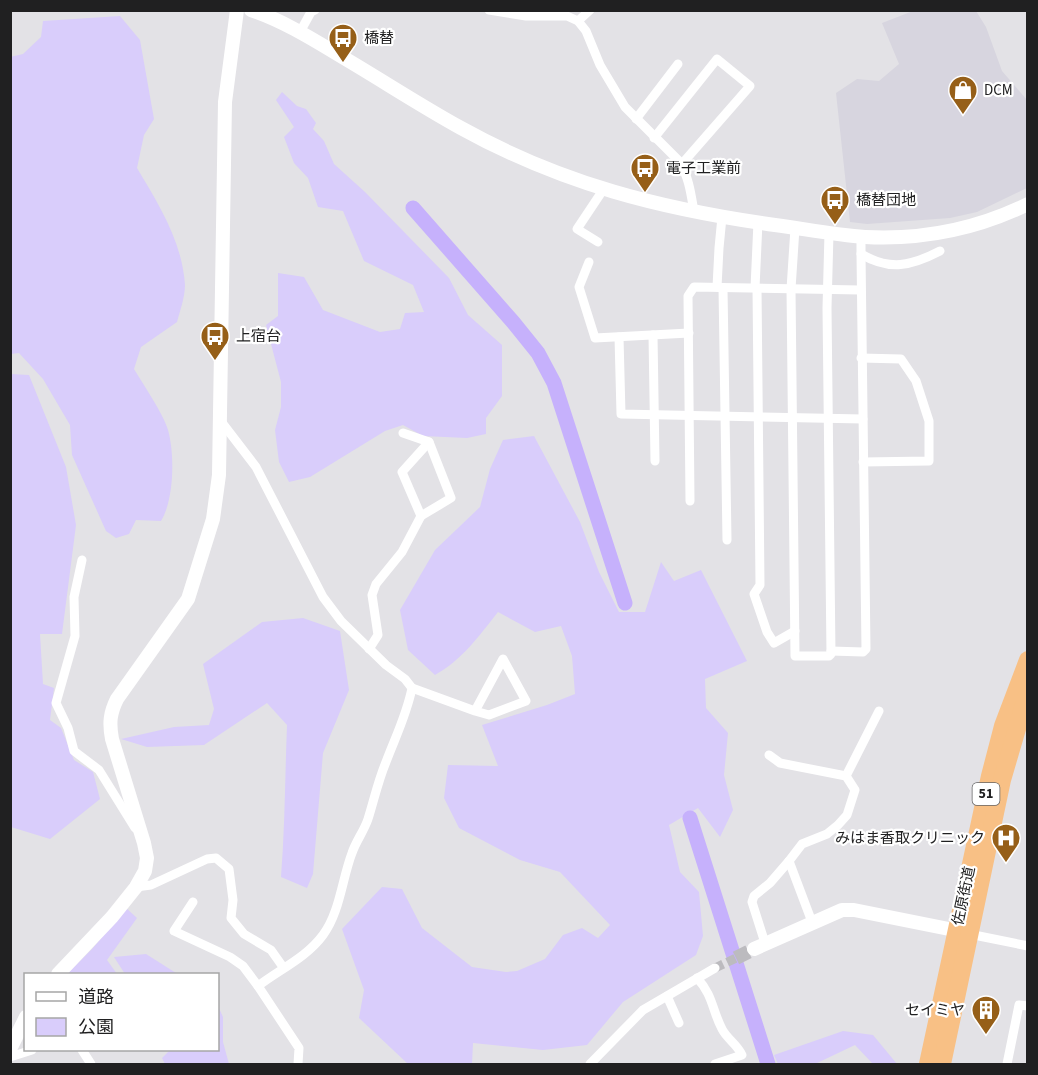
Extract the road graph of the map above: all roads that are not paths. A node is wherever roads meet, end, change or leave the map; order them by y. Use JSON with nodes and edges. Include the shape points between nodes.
{"nodes":[{"id":1,"x":237,"y":10,"type":"edge"},
{"id":2,"x":251,"y":10,"type":"edge"},
{"id":3,"x":315,"y":10,"type":"edge"},
{"id":4,"x":489,"y":10,"type":"edge"},
{"id":5,"x":590,"y":10,"type":"edge"},
{"id":6,"x":578,"y":21,"type":"junction"},
{"id":7,"x":300,"y":32,"type":"junction"},
{"id":8,"x":678,"y":64,"type":"dead end"},
{"id":9,"x":636,"y":119,"type":"junction"},
{"id":10,"x":654,"y":138,"type":"junction"},
{"id":11,"x":681,"y":165,"type":"junction"},
{"id":12,"x":603,"y":190,"type":"junction"},
{"id":13,"x":1028,"y":204,"type":"edge"},
{"id":14,"x":694,"y":212,"type":"junction"},
{"id":15,"x":722,"y":217,"type":"junction"},
{"id":16,"x":758,"y":222,"type":"junction"},
{"id":17,"x":795,"y":228,"type":"junction"},
{"id":18,"x":829,"y":233,"type":"junction"},
{"id":19,"x":861,"y":237,"type":"junction"},
{"id":20,"x":598,"y":242,"type":"dead end"},
{"id":21,"x":940,"y":251,"type":"dead end"},
{"id":22,"x":861,"y":254,"type":"junction"},
{"id":23,"x":589,"y":262,"type":"dead end"},
{"id":24,"x":720,"y":287,"type":"junction"},
{"id":25,"x":756,"y":288,"type":"junction"},
{"id":26,"x":791,"y":289,"type":"junction"},
{"id":27,"x":827,"y":290,"type":"junction"},
{"id":28,"x":860,"y":290,"type":"junction"},
{"id":29,"x":689,"y":333,"type":"junction"},
{"id":30,"x":653,"y":335,"type":"junction"},
{"id":31,"x":620,"y":337,"type":"junction"},
{"id":32,"x":861,"y":358,"type":"junction"},
{"id":33,"x":654,"y":415,"type":"junction"},
{"id":34,"x":689,"y":416,"type":"junction"},
{"id":35,"x":725,"y":416,"type":"junction"},
{"id":36,"x":759,"y":416,"type":"junction"},
{"id":37,"x":793,"y":418,"type":"junction"},
{"id":38,"x":829,"y":418,"type":"junction"},
{"id":39,"x":862,"y":419,"type":"junction"},
{"id":40,"x":220,"y":420,"type":"junction"},
{"id":41,"x":403,"y":433,"type":"dead end"},
{"id":42,"x":429,"y":442,"type":"junction"},
{"id":43,"x":655,"y":461,"type":"dead end"},
{"id":44,"x":863,"y":462,"type":"junction"},
{"id":45,"x":690,"y":501,"type":"dead end"},
{"id":46,"x":421,"y":516,"type":"junction"},
{"id":47,"x":727,"y":540,"type":"dead end"},
{"id":48,"x":82,"y":560,"type":"dead end"},
{"id":49,"x":795,"y":631,"type":"junction"},
{"id":50,"x":369,"y":649,"type":"junction"},
{"id":51,"x":831,"y":651,"type":"junction"},
{"id":52,"x":1028,"y":660,"type":"edge"},
{"id":53,"x":412,"y":688,"type":"junction"},
{"id":54,"x":1028,"y":694,"type":"edge"},
{"id":55,"x":475,"y":711,"type":"junction"},
{"id":56,"x":879,"y":711,"type":"dead end"},
{"id":57,"x":769,"y":755,"type":"dead end"},
{"id":58,"x":846,"y":776,"type":"junction"},
{"id":59,"x":144,"y":843,"type":"junction"},
{"id":60,"x":789,"y":861,"type":"junction"},
{"id":61,"x":136,"y":887,"type":"junction"},
{"id":62,"x":193,"y":902,"type":"dead end"},
{"id":63,"x":812,"y":922,"type":"junction"},
{"id":64,"x":963,"y":932,"type":"junction"},
{"id":65,"x":1028,"y":945,"type":"edge"},
{"id":66,"x":759,"y":946,"type":"joint"},
{"id":67,"x":283,"y":967,"type":"junction"},
{"id":68,"x":715,"y":968,"type":"tunnel mouth"},
{"id":69,"x":60,"y":973,"type":"edge"},
{"id":70,"x":697,"y":978,"type":"junction"},
{"id":71,"x":258,"y":986,"type":"junction"},
{"id":72,"x":667,"y":996,"type":"junction"},
{"id":73,"x":1028,"y":1006,"type":"edge"},
{"id":74,"x":24,"y":1021,"type":"edge"},
{"id":75,"x":679,"y":1023,"type":"dead end"},
{"id":76,"x":10,"y":1049,"type":"edge"},
{"id":77,"x":29,"y":1051,"type":"edge"},
{"id":78,"x":83,"y":1051,"type":"edge"},
{"id":79,"x":10,"y":1058,"type":"edge"},
{"id":80,"x":91,"y":1065,"type":"edge"},
{"id":81,"x":298,"y":1065,"type":"edge"},
{"id":82,"x":590,"y":1065,"type":"edge"},
{"id":83,"x":715,"y":1065,"type":"edge"},
{"id":84,"x":928,"y":1065,"type":"edge"},
{"id":85,"x":942,"y":1065,"type":"edge"},
{"id":86,"x":1007,"y":1065,"type":"edge"}],
"edges":[{"from":1,"to":40,"type":"street","via":[[225,102]]},
{"from":2,"to":7,"type":"street"},
{"from":3,"to":7,"type":"street"},
{"from":4,"to":6,"type":"street","via":[[526,16],[567,16]]},
{"from":5,"to":6,"type":"street"},
{"from":6,"to":9,"type":"street","via":[[608,79]]},
{"from":7,"to":12,"type":"street","via":[[500,148]]},
{"from":8,"to":9,"type":"street"},
{"from":9,"to":10,"type":"street"},
{"from":10,"to":11,"type":"street"},
{"from":10,"to":11,"type":"street","via":[[717,59],[750,86]]},
{"from":11,"to":14,"type":"street","via":[[689,182]]},
{"from":12,"to":14,"type":"street"},
{"from":12,"to":20,"type":"street","via":[[577,229]]},
{"from":13,"to":19,"type":"street","via":[[991,220],[944,232]]},
{"from":14,"to":15,"type":"street"},
{"from":15,"to":16,"type":"street"},
{"from":15,"to":24,"type":"street","via":[[718,248]]},
{"from":16,"to":17,"type":"street"},
{"from":16,"to":25,"type":"street"},
{"from":17,"to":18,"type":"street"},
{"from":17,"to":26,"type":"street"},
{"from":18,"to":19,"type":"street"},
{"from":18,"to":27,"type":"street"},
{"from":19,"to":22,"type":"street"},
{"from":21,"to":22,"type":"street","via":[[900,266]]},
{"from":22,"to":28,"type":"street"},
{"from":23,"to":31,"type":"street","via":[[579,287],[595,338]]},
{"from":24,"to":25,"type":"street"},
{"from":24,"to":29,"type":"street","via":[[694,287],[688,296]]},
{"from":24,"to":35,"type":"street"},
{"from":25,"to":26,"type":"street"},
{"from":25,"to":36,"type":"street"},
{"from":26,"to":27,"type":"street"},
{"from":26,"to":37,"type":"street"},
{"from":27,"to":28,"type":"street"},
{"from":27,"to":38,"type":"street"},
{"from":28,"to":32,"type":"street"},
{"from":29,"to":30,"type":"street"},
{"from":29,"to":34,"type":"street"},
{"from":30,"to":31,"type":"street"},
{"from":30,"to":33,"type":"street"},
{"from":31,"to":33,"type":"street","via":[[621,414]]},
{"from":32,"to":39,"type":"street"},
{"from":32,"to":44,"type":"street","via":[[901,358],[916,381],[928,421],[929,461]]},
{"from":33,"to":34,"type":"street"},
{"from":33,"to":43,"type":"street"},
{"from":34,"to":35,"type":"street"},
{"from":34,"to":45,"type":"street"},
{"from":35,"to":36,"type":"street"},
{"from":35,"to":47,"type":"street"},
{"from":36,"to":37,"type":"street"},
{"from":36,"to":49,"type":"street","via":[[760,585],[754,594],[774,643]]},
{"from":37,"to":38,"type":"street"},
{"from":37,"to":49,"type":"street"},
{"from":38,"to":39,"type":"street"},
{"from":38,"to":51,"type":"street"},
{"from":39,"to":44,"type":"street"},
{"from":40,"to":50,"type":"street","via":[[256,467],[323,597]]},
{"from":40,"to":59,"type":"street","via":[[217,498],[188,599],[111,711],[109,723],[116,755]]},
{"from":41,"to":42,"type":"street"},
{"from":42,"to":46,"type":"street","via":[[402,472]]},
{"from":42,"to":46,"type":"street","via":[[451,498]]},
{"from":44,"to":51,"type":"street","via":[[866,649]]},
{"from":46,"to":50,"type":"street","via":[[402,552],[376,584],[372,595],[378,635]]},
{"from":48,"to":59,"type":"street","via":[[74,597],[75,636],[56,703],[74,751],[99,770]]},
{"from":49,"to":51,"type":"street","via":[[795,656],[829,656]]},
{"from":50,"to":53,"type":"street"},
{"from":52,"to":64,"type":"highway","name":"佐原街道","number":"51","via":[[990,776]]},
{"from":53,"to":55,"type":"street"},
{"from":53,"to":67,"type":"street","via":[[332,920],[308,951]]},
{"from":54,"to":64,"type":"highway","name":"佐原街道","number":"51"},
{"from":55,"to":55,"type":"street","via":[[480,701],[503,659],[526,701],[489,715]]},
{"from":56,"to":58,"type":"street"},
{"from":57,"to":58,"type":"street","via":[[780,763]]},
{"from":58,"to":60,"type":"street","via":[[855,790],[847,815],[827,834],[802,844]]},
{"from":59,"to":61,"type":"street","via":[[145,871]]},
{"from":60,"to":63,"type":"street"},
{"from":60,"to":66,"type":"street","via":[[754,896]]},
{"from":61,"to":67,"type":"street","via":[[151,885],[216,858],[229,869],[231,918],[244,934],[271,950]]},
{"from":61,"to":69,"type":"street"},
{"from":62,"to":71,"type":"street","via":[[174,931],[230,957],[243,966]]},
{"from":63,"to":64,"type":"street","via":[[843,910],[854,910]]},
{"from":63,"to":66,"type":"street"},
{"from":64,"to":65,"type":"street"},
{"from":64,"to":84,"type":"highway","name":"佐原街道","number":"51"},
{"from":64,"to":85,"type":"highway","name":"佐原街道","number":"51"},
{"from":67,"to":71,"type":"street"},
{"from":68,"to":70,"type":"street"},
{"from":70,"to":72,"type":"street"},
{"from":70,"to":83,"type":"street","via":[[707,989],[722,1030],[742,1055]]},
{"from":71,"to":81,"type":"street","via":[[299,1048]]},
{"from":72,"to":75,"type":"street"},
{"from":72,"to":82,"type":"street","via":[[644,1010]]},
{"from":73,"to":86,"type":"street","via":[[1020,1005]]},
{"from":74,"to":76,"type":"street"},
{"from":77,"to":79,"type":"street"},
{"from":78,"to":80,"type":"street"}]}
